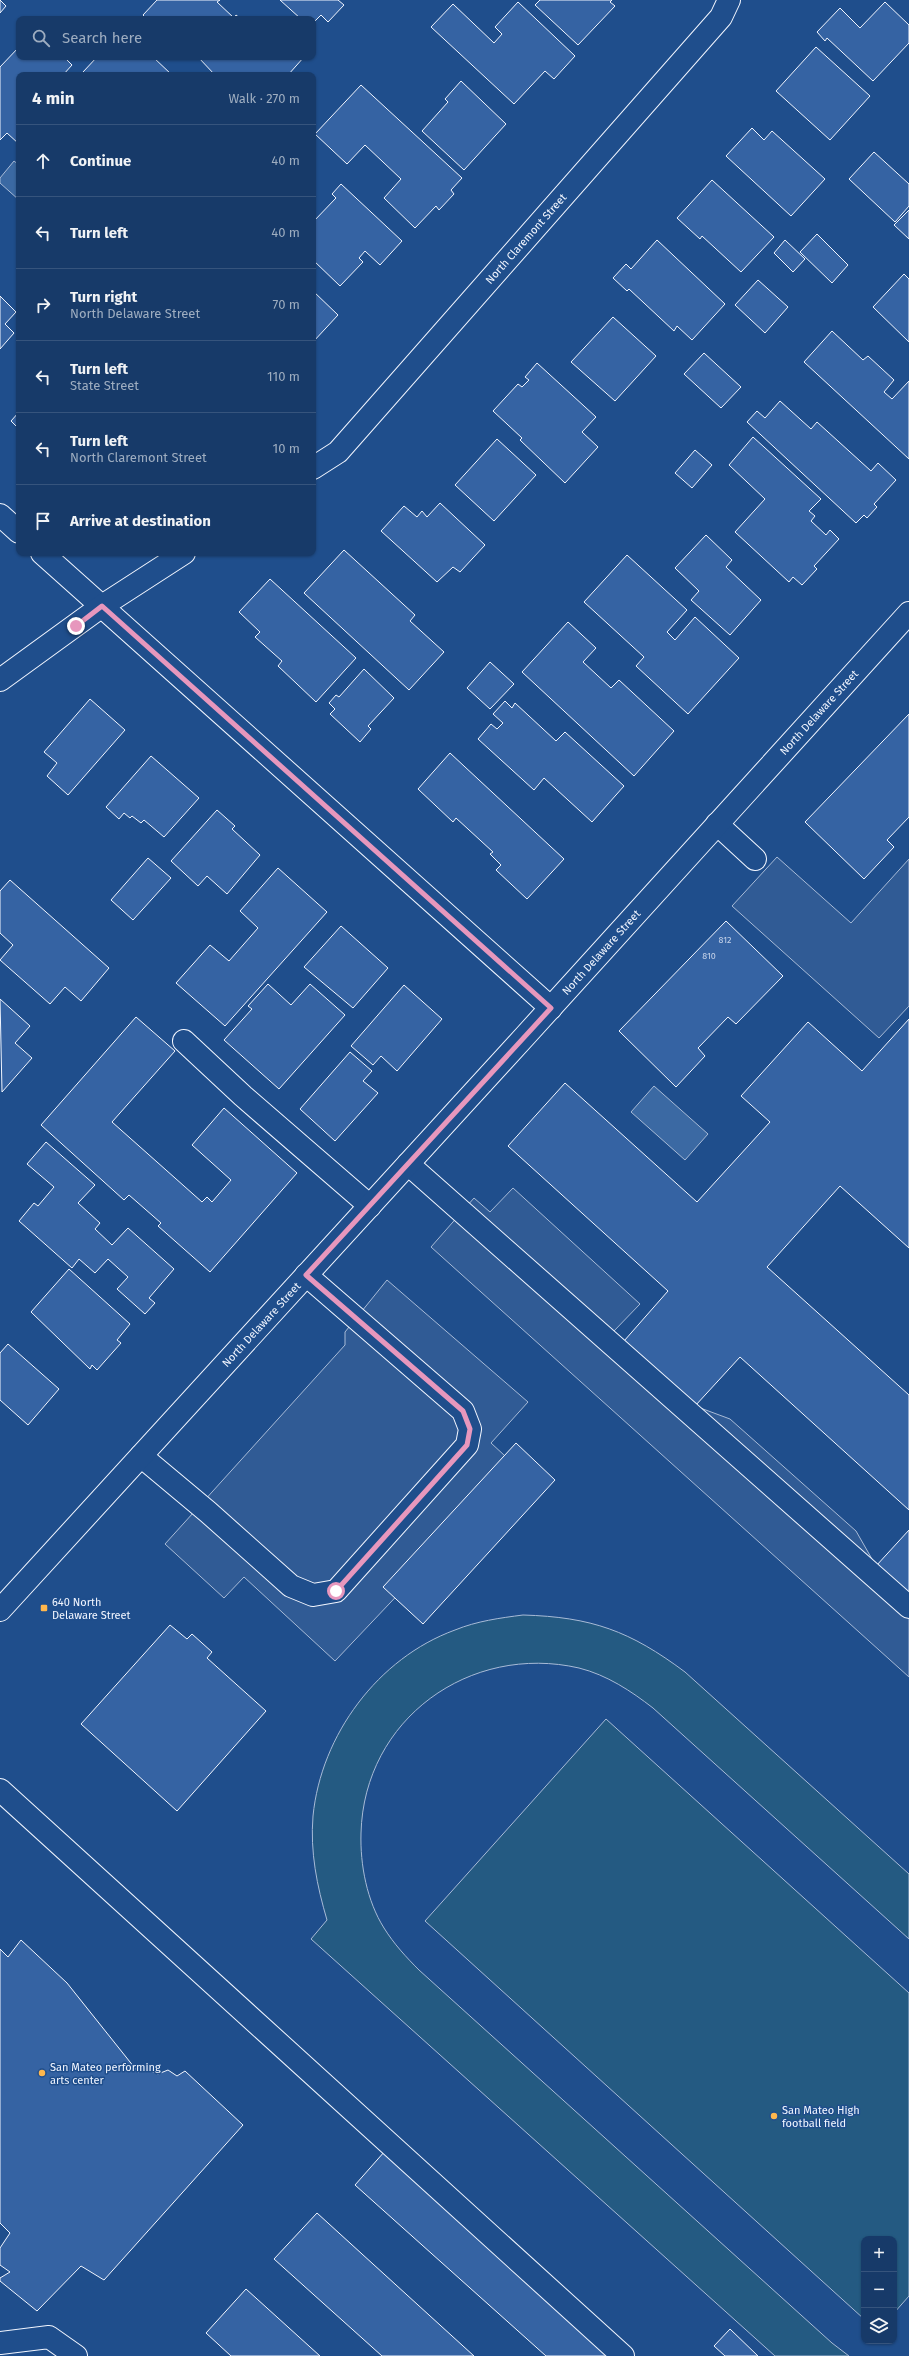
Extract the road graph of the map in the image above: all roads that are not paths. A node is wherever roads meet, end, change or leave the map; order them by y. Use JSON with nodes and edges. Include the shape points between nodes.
{"nodes":[{"id":1,"x":729,"y":0,"type":"edge"},
{"id":2,"x":316,"y":466,"type":"edge"},
{"id":3,"x":0,"y":515,"type":"edge"},
{"id":4,"x":16,"y":529,"type":"edge"},
{"id":5,"x":45,"y":556,"type":"edge"},
{"id":6,"x":179,"y":556,"type":"edge"},
{"id":7,"x":102,"y":606,"type":"junction"},
{"id":8,"x":909,"y":613,"type":"edge"},
{"id":9,"x":0,"y":680,"type":"edge"},
{"id":10,"x":718,"y":824,"type":"junction"},
{"id":11,"x":755,"y":859,"type":"dead end"},
{"id":12,"x":551,"y":1008,"type":"junction"},
{"id":13,"x":184,"y":1041,"type":"dead end"},
{"id":14,"x":408,"y":1164,"type":"junction"},
{"id":15,"x":370,"y":1206,"type":"junction"},
{"id":16,"x":306,"y":1275,"type":"junction"},
{"id":17,"x":141,"y":1456,"type":"junction"},
{"id":18,"x":909,"y":1607,"type":"edge"},
{"id":19,"x":0,"y":1610,"type":"edge"},
{"id":20,"x":0,"y":1790,"type":"edge"},
{"id":21,"x":0,"y":1812,"type":"edge"},
{"id":22,"x":25,"y":1812,"type":"junction"},
{"id":23,"x":0,"y":2343,"type":"edge"},
{"id":24,"x":76,"y":2356,"type":"edge"},
{"id":25,"x":623,"y":2356,"type":"edge"}],
"edges":[{"from":1,"to":2,"type":"street","name":"North Claremont Street","via":[[721,17],[338,452]]},
{"from":3,"to":4,"type":"street"},
{"from":5,"to":7,"type":"street"},
{"from":6,"to":7,"type":"street"},
{"from":7,"to":9,"type":"street"},
{"from":7,"to":12,"type":"street"},
{"from":8,"to":10,"type":"street","name":"North Delaware Street"},
{"from":10,"to":11,"type":"street"},
{"from":10,"to":12,"type":"street","name":"North Delaware Street"},
{"from":12,"to":14,"type":"street","name":"North Delaware Street"},
{"from":13,"to":15,"type":"street"},
{"from":14,"to":15,"type":"street","name":"North Delaware Street"},
{"from":14,"to":18,"type":"street"},
{"from":15,"to":16,"type":"street","name":"North Delaware Street"},
{"from":16,"to":17,"type":"street","name":"North Delaware Street"},
{"from":16,"to":17,"type":"street","via":[[463,1411],[470,1429],[467,1445],[336,1591],[313,1595],[291,1586]]},
{"from":17,"to":19,"type":"street","name":"North Delaware Street"},
{"from":20,"to":22,"type":"street"},
{"from":21,"to":22,"type":"street"},
{"from":22,"to":25,"type":"street"},
{"from":23,"to":24,"type":"street","via":[[49,2337]]}]}
